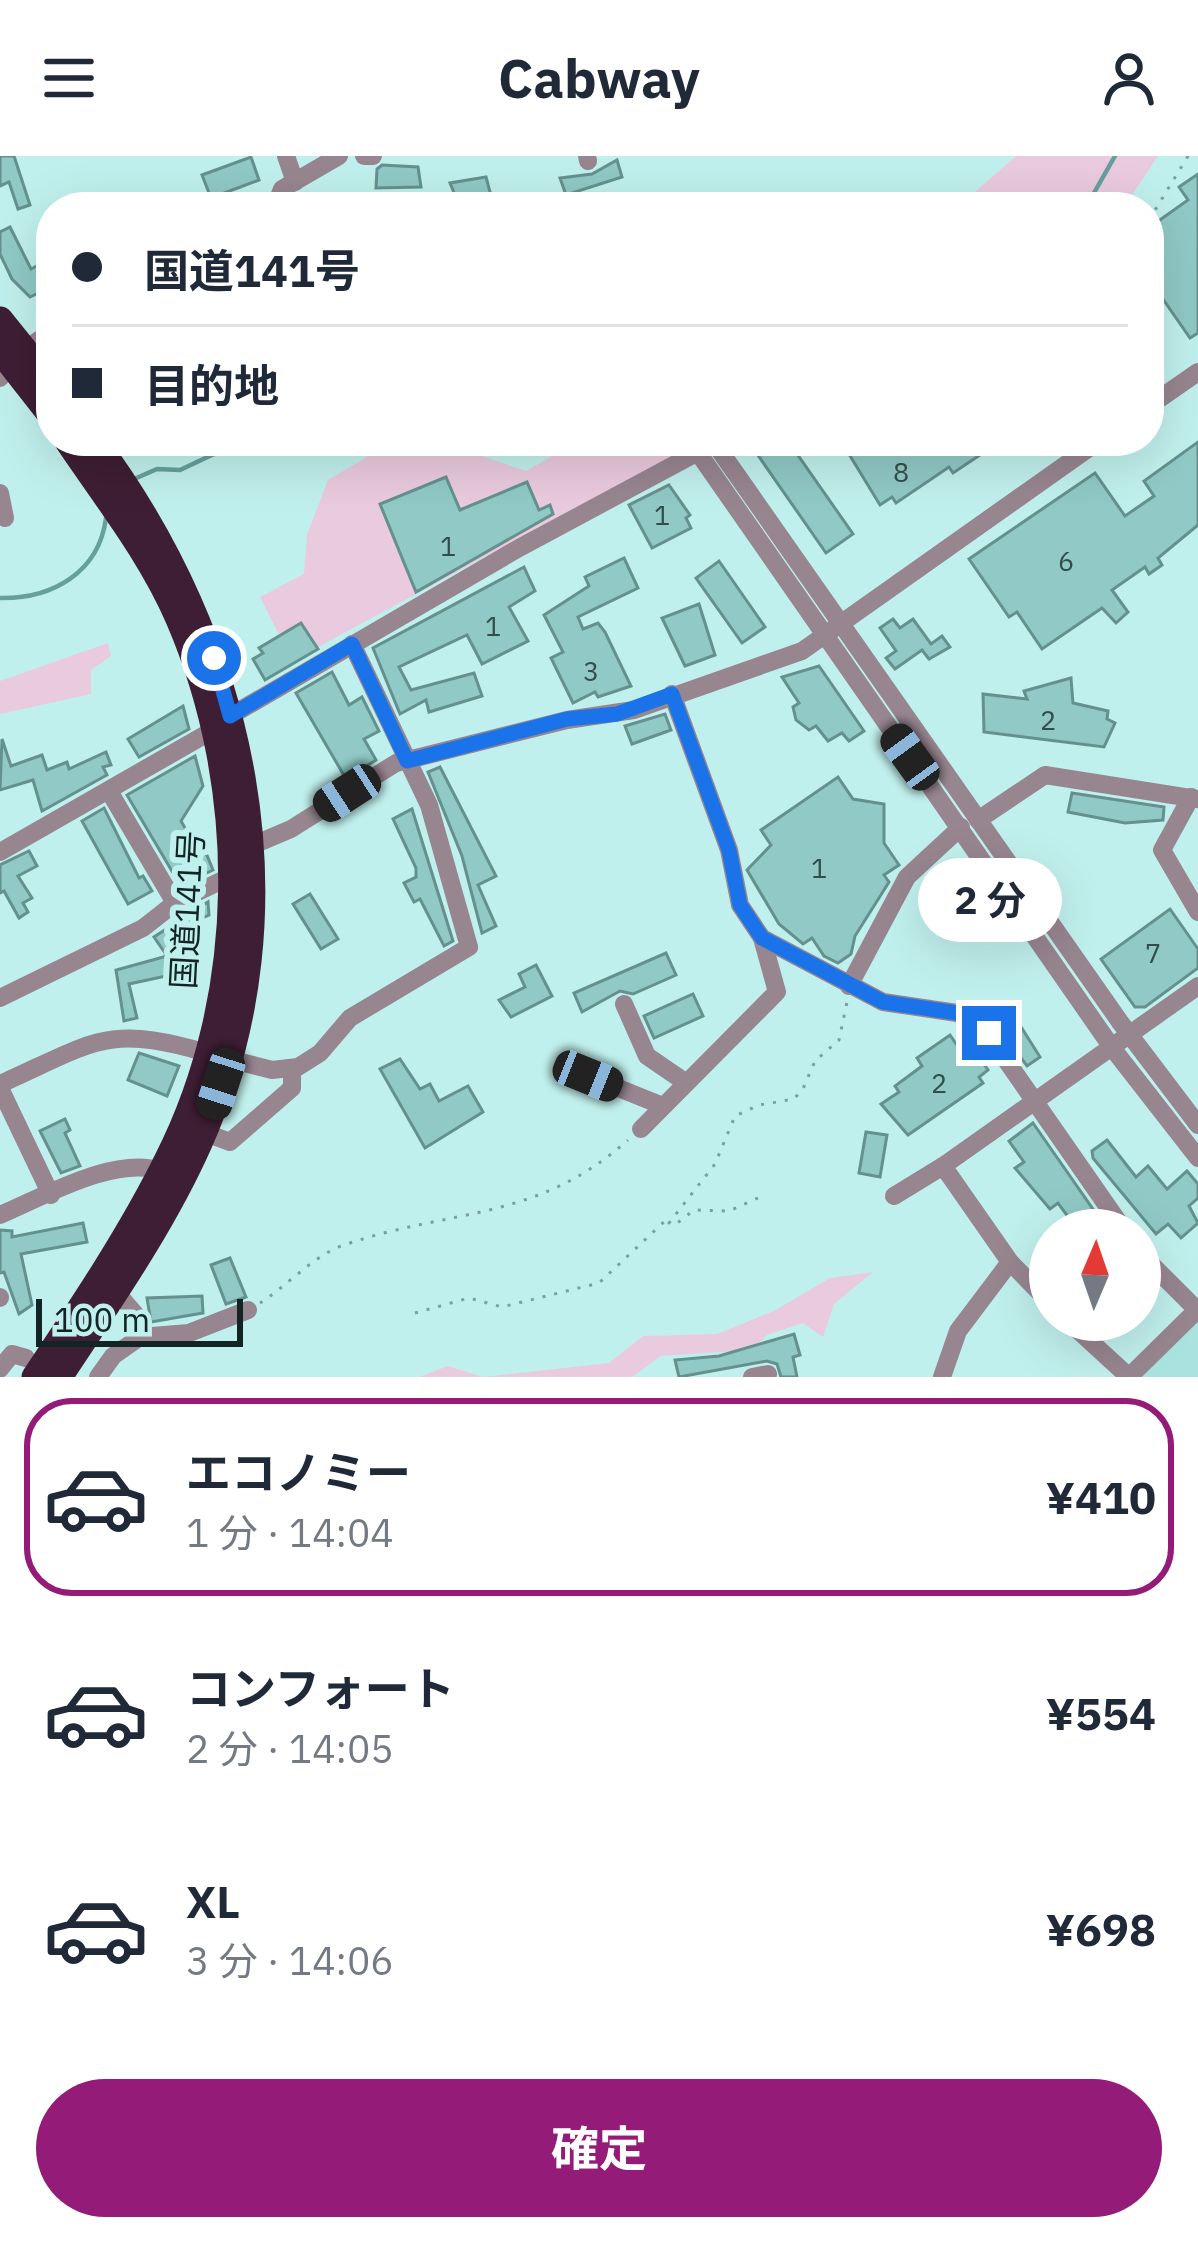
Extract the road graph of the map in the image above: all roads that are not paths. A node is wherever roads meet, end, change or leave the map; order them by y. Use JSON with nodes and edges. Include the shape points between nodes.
{"nodes":[{"id":1,"x":286,"y":156,"type":"edge"},
{"id":2,"x":339,"y":156,"type":"edge"},
{"id":3,"x":295,"y":182,"type":"junction"},
{"id":4,"x":281,"y":192,"type":"edge"},
{"id":5,"x":0,"y":320,"type":"edge"},
{"id":6,"x":25,"y":365,"type":"edge"},
{"id":7,"x":1198,"y":372,"type":"edge"},
{"id":8,"x":1164,"y":396,"type":"edge"},
{"id":9,"x":681,"y":456,"type":"edge"},
{"id":10,"x":707,"y":456,"type":"edge"},
{"id":11,"x":709,"y":456,"type":"edge"},
{"id":12,"x":1078,"y":456,"type":"edge"},
{"id":13,"x":97,"y":457,"type":"edge"},
{"id":14,"x":0,"y":493,"type":"edge"},
{"id":15,"x":5,"y":518,"type":"dead end"},
{"id":16,"x":842,"y":622,"type":"junction"},
{"id":17,"x":823,"y":635,"type":"junction"},
{"id":18,"x":352,"y":644,"type":"junction"},
{"id":19,"x":672,"y":694,"type":"junction"},
{"id":20,"x":222,"y":722,"type":"junction"},
{"id":21,"x":407,"y":761,"type":"junction"},
{"id":22,"x":109,"y":791,"type":"junction"},
{"id":23,"x":1195,"y":798,"type":"edge"},
{"id":24,"x":969,"y":823,"type":"junction"},
{"id":25,"x":251,"y":846,"type":"junction"},
{"id":26,"x":0,"y":852,"type":"edge"},
{"id":27,"x":231,"y":877,"type":"junction"},
{"id":28,"x":175,"y":903,"type":"junction"},
{"id":29,"x":1198,"y":912,"type":"edge"},
{"id":30,"x":762,"y":938,"type":"junction"},
{"id":31,"x":850,"y":986,"type":"junction"},
{"id":32,"x":1198,"y":986,"type":"edge"},
{"id":33,"x":0,"y":998,"type":"edge"},
{"id":34,"x":623,"y":1004,"type":"dead end"},
{"id":35,"x":1130,"y":1036,"type":"junction"},
{"id":36,"x":1113,"y":1049,"type":"junction"},
{"id":37,"x":218,"y":1056,"type":"junction"},
{"id":38,"x":292,"y":1068,"type":"junction"},
{"id":39,"x":586,"y":1070,"type":"dead end"},
{"id":40,"x":686,"y":1082,"type":"junction"},
{"id":41,"x":0,"y":1086,"type":"edge"},
{"id":42,"x":1035,"y":1101,"type":"junction"},
{"id":43,"x":663,"y":1106,"type":"junction"},
{"id":44,"x":1198,"y":1125,"type":"edge"},
{"id":45,"x":641,"y":1129,"type":"road end"},
{"id":46,"x":203,"y":1132,"type":"junction"},
{"id":47,"x":1198,"y":1158,"type":"edge"},
{"id":48,"x":943,"y":1166,"type":"junction"},
{"id":49,"x":161,"y":1171,"type":"junction"},
{"id":50,"x":51,"y":1195,"type":"junction"},
{"id":51,"x":894,"y":1196,"type":"dead end"},
{"id":52,"x":1110,"y":1209,"type":"edge"},
{"id":53,"x":0,"y":1215,"type":"edge"},
{"id":54,"x":1010,"y":1262,"type":"junction"},
{"id":55,"x":1161,"y":1274,"type":"edge"},
{"id":56,"x":1029,"y":1281,"type":"edge"},
{"id":57,"x":116,"y":1291,"type":"junction"},
{"id":58,"x":248,"y":1310,"type":"road end"},
{"id":59,"x":1197,"y":1310,"type":"edge"},
{"id":60,"x":140,"y":1337,"type":"junction"},
{"id":61,"x":1090,"y":1341,"type":"edge"},
{"id":62,"x":31,"y":1368,"type":"edge"},
{"id":63,"x":0,"y":1369,"type":"edge"},
{"id":64,"x":59,"y":1377,"type":"edge"},
{"id":65,"x":98,"y":1377,"type":"edge"},
{"id":66,"x":942,"y":1377,"type":"edge"},
{"id":67,"x":1129,"y":1377,"type":"edge"}],
"edges":[{"from":1,"to":3,"type":"street"},
{"from":2,"to":3,"type":"street"},
{"from":3,"to":4,"type":"street"},
{"from":5,"to":6,"type":"highway"},
{"from":7,"to":8,"type":"street"},
{"from":9,"to":18,"type":"street"},
{"from":10,"to":17,"type":"street"},
{"from":11,"to":16,"type":"street"},
{"from":12,"to":16,"type":"street"},
{"from":13,"to":20,"type":"highway","name":"国道141号","via":[[169,577]]},
{"from":14,"to":15,"type":"street"},
{"from":16,"to":17,"type":"street"},
{"from":16,"to":24,"type":"street"},
{"from":17,"to":19,"type":"street","via":[[777,662]]},
{"from":17,"to":24,"type":"street"},
{"from":18,"to":20,"type":"street"},
{"from":18,"to":21,"type":"street"},
{"from":19,"to":21,"type":"street"},
{"from":19,"to":30,"type":"street","via":[[729,850],[740,905]]},
{"from":20,"to":22,"type":"street"},
{"from":20,"to":25,"type":"highway","name":"国道141号"},
{"from":20,"to":27,"type":"highway","name":"国道141号"},
{"from":21,"to":25,"type":"street"},
{"from":21,"to":38,"type":"street","via":[[429,805],[469,947],[350,1018],[320,1053]]},
{"from":22,"to":26,"type":"street"},
{"from":22,"to":28,"type":"street"},
{"from":23,"to":24,"type":"street","via":[[1045,775]]},
{"from":23,"to":29,"type":"street","via":[[1162,850]]},
{"from":24,"to":31,"type":"street","via":[[907,877]]},
{"from":24,"to":35,"type":"street"},
{"from":24,"to":36,"type":"street"},
{"from":25,"to":37,"type":"highway","name":"国道141号","via":[[248,963]]},
{"from":27,"to":28,"type":"street"},
{"from":27,"to":37,"type":"highway","name":"国道141号"},
{"from":28,"to":33,"type":"street","via":[[143,928]]},
{"from":30,"to":31,"type":"street"},
{"from":30,"to":40,"type":"street","via":[[777,992]]},
{"from":31,"to":42,"type":"street","via":[[883,1002],[981,1024]]},
{"from":32,"to":35,"type":"street"},
{"from":34,"to":40,"type":"street","via":[[647,1056]]},
{"from":35,"to":36,"type":"street"},
{"from":35,"to":44,"type":"street"},
{"from":36,"to":42,"type":"street"},
{"from":36,"to":47,"type":"street"},
{"from":37,"to":38,"type":"street"},
{"from":37,"to":41,"type":"street","via":[[147,1035],[117,1035]]},
{"from":37,"to":46,"type":"highway","name":"国道141号"},
{"from":37,"to":49,"type":"highway","name":"国道141号"},
{"from":38,"to":46,"type":"street","via":[[292,1088],[244,1135],[230,1142]]},
{"from":39,"to":43,"type":"street"},
{"from":40,"to":43,"type":"street"},
{"from":41,"to":50,"type":"street"},
{"from":42,"to":48,"type":"street"},
{"from":42,"to":52,"type":"street"},
{"from":43,"to":45,"type":"street"},
{"from":46,"to":57,"type":"highway","name":"国道141号"},
{"from":48,"to":51,"type":"street"},
{"from":48,"to":54,"type":"street"},
{"from":49,"to":50,"type":"street","via":[[133,1168]]},
{"from":49,"to":62,"type":"highway","name":"国道141号"},
{"from":50,"to":53,"type":"street"},
{"from":54,"to":56,"type":"street"},
{"from":54,"to":66,"type":"street","via":[[958,1331]]},
{"from":55,"to":59,"type":"street"},
{"from":57,"to":60,"type":"street","via":[[135,1314]]},
{"from":57,"to":64,"type":"highway","name":"国道141号"},
{"from":58,"to":60,"type":"street","via":[[189,1334]]},
{"from":59,"to":67,"type":"street"},
{"from":60,"to":65,"type":"street"},
{"from":61,"to":67,"type":"street"},
{"from":62,"to":63,"type":"street","via":[[12,1354]]}]}
